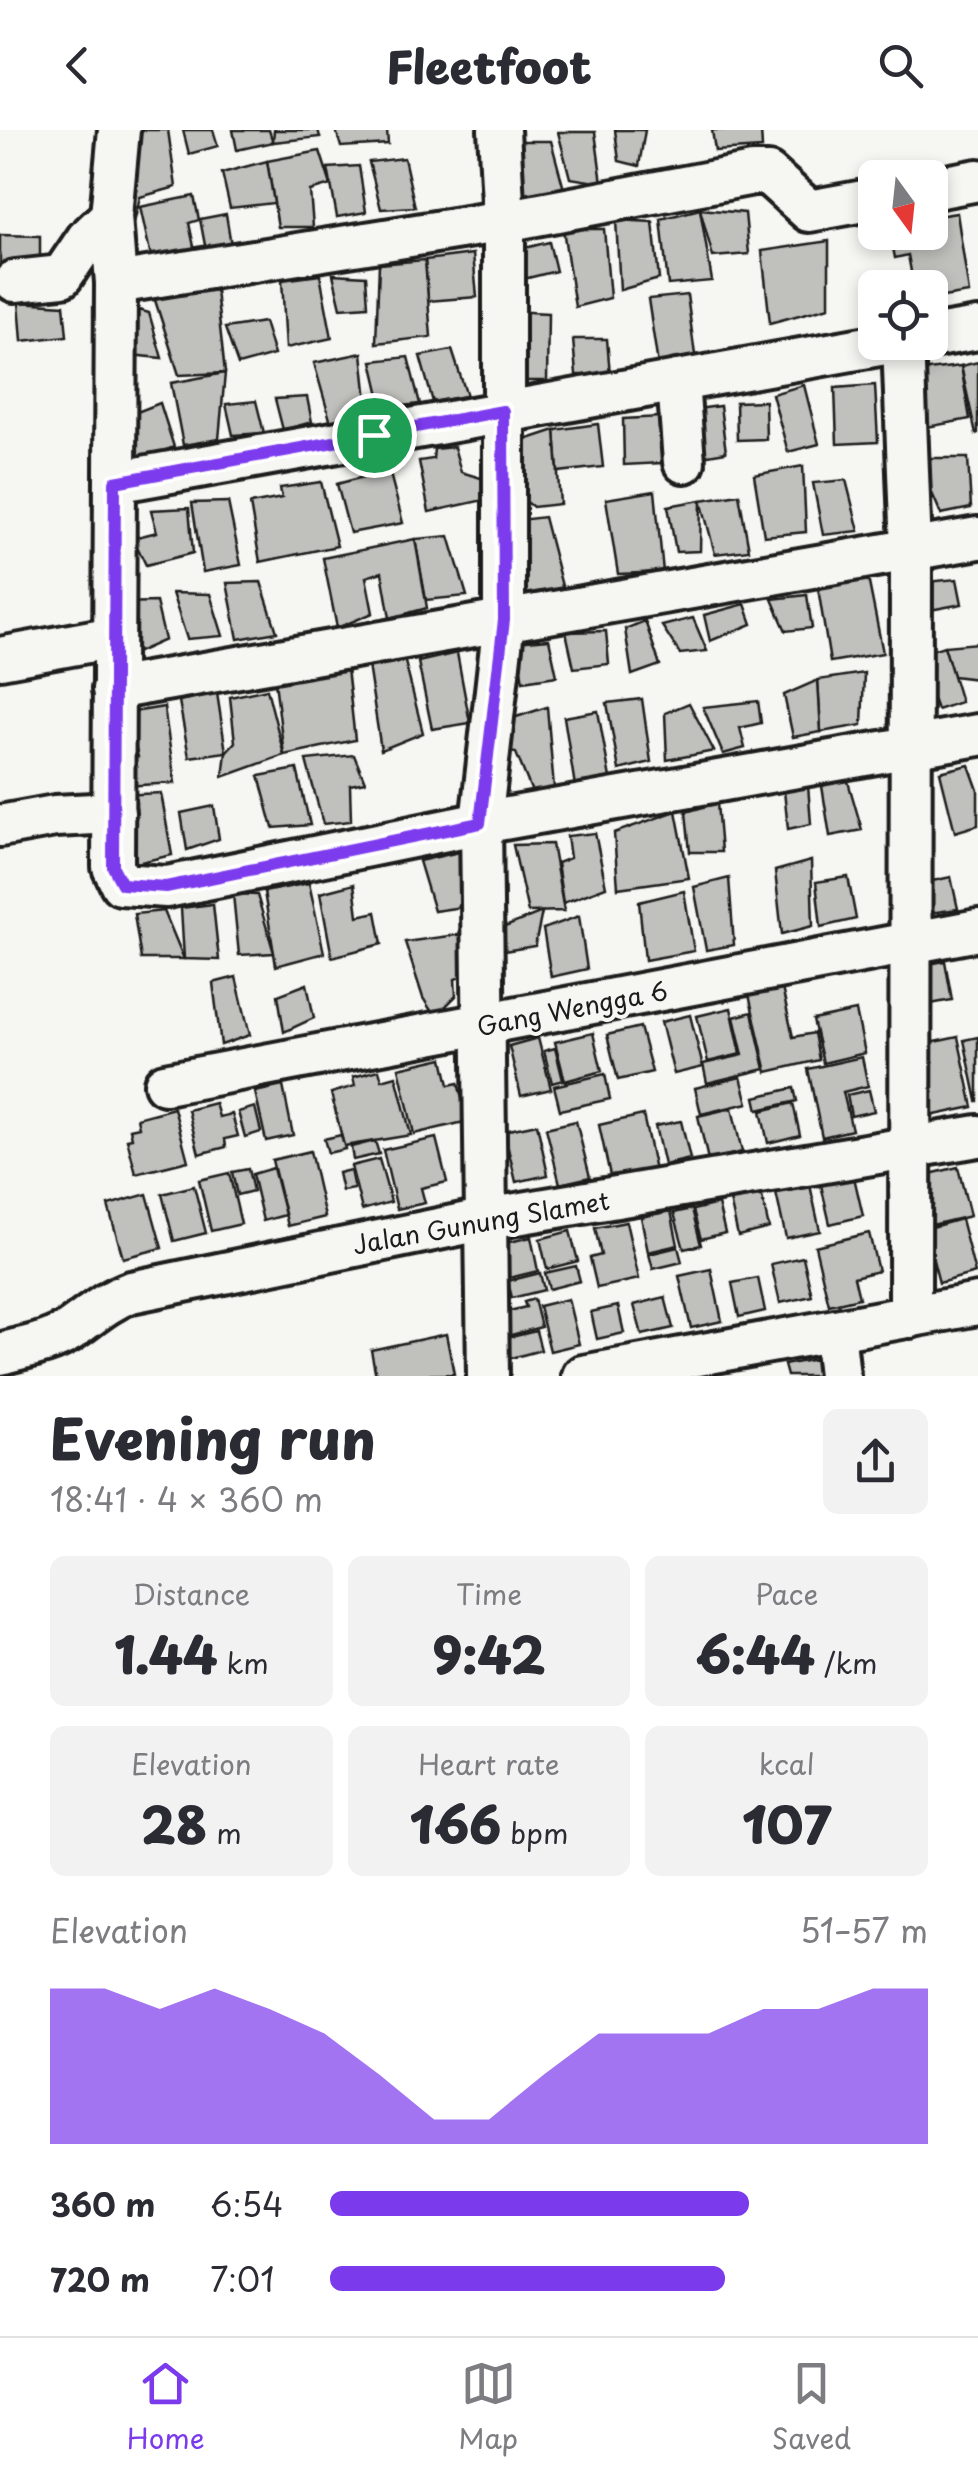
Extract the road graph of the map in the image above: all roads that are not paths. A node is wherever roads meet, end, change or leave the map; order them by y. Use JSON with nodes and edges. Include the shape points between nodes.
{"nodes":[{"id":1,"x":118,"y":130,"type":"edge"},
{"id":2,"x":499,"y":130,"type":"edge"},
{"id":3,"x":978,"y":180,"type":"edge"},
{"id":4,"x":948,"y":186,"type":"edge"},
{"id":5,"x":858,"y":202,"type":"edge"},
{"id":6,"x":112,"y":216,"type":"junction"},
{"id":7,"x":504,"y":221,"type":"junction"},
{"id":8,"x":15,"y":280,"type":"dead end"},
{"id":9,"x":116,"y":284,"type":"junction"},
{"id":10,"x":978,"y":329,"type":"edge"},
{"id":11,"x":948,"y":334,"type":"edge"},
{"id":12,"x":858,"y":349,"type":"edge"},
{"id":13,"x":900,"y":360,"type":"edge"},
{"id":14,"x":678,"y":380,"type":"junction"},
{"id":15,"x":503,"y":411,"type":"junction"},
{"id":16,"x":684,"y":462,"type":"dead end"},
{"id":17,"x":115,"y":482,"type":"junction"},
{"id":18,"x":978,"y":538,"type":"edge"},
{"id":19,"x":910,"y":550,"type":"junction"},
{"id":20,"x":504,"y":620,"type":"junction"},
{"id":21,"x":114,"y":637,"type":"junction"},
{"id":22,"x":0,"y":658,"type":"edge"},
{"id":23,"x":112,"y":689,"type":"junction"},
{"id":24,"x":978,"y":735,"type":"edge"},
{"id":25,"x":910,"y":748,"type":"junction"},
{"id":26,"x":114,"y":813,"type":"junction"},
{"id":27,"x":480,"y":823,"type":"junction"},
{"id":28,"x":0,"y":826,"type":"edge"},
{"id":29,"x":978,"y":930,"type":"edge"},
{"id":30,"x":911,"y":943,"type":"junction"},
{"id":31,"x":482,"y":1025,"type":"junction"},
{"id":32,"x":165,"y":1084,"type":"dead end"},
{"id":33,"x":978,"y":1136,"type":"edge"},
{"id":34,"x":909,"y":1147,"type":"junction"},
{"id":35,"x":488,"y":1219,"type":"junction"},
{"id":36,"x":978,"y":1304,"type":"edge"},
{"id":37,"x":910,"y":1317,"type":"junction"},
{"id":38,"x":834,"y":1331,"type":"junction"},
{"id":39,"x":0,"y":1354,"type":"edge"},
{"id":40,"x":488,"y":1376,"type":"edge"},
{"id":41,"x":583,"y":1376,"type":"edge"},
{"id":42,"x":839,"y":1376,"type":"edge"}],
"edges":[{"from":1,"to":6,"type":"street"},
{"from":2,"to":7,"type":"street"},
{"from":3,"to":4,"type":"street"},
{"from":5,"to":7,"type":"street","via":[[809,211],[762,173]]},
{"from":6,"to":8,"type":"street","via":[[62,276]]},
{"from":6,"to":9,"type":"street"},
{"from":7,"to":9,"type":"street"},
{"from":7,"to":15,"type":"street"},
{"from":9,"to":17,"type":"street"},
{"from":10,"to":11,"type":"street"},
{"from":12,"to":14,"type":"street"},
{"from":13,"to":19,"type":"street"},
{"from":14,"to":15,"type":"street"},
{"from":14,"to":16,"type":"street"},
{"from":15,"to":17,"type":"street"},
{"from":15,"to":20,"type":"street"},
{"from":17,"to":21,"type":"street"},
{"from":18,"to":19,"type":"street"},
{"from":19,"to":20,"type":"street"},
{"from":19,"to":25,"type":"street"},
{"from":20,"to":23,"type":"street"},
{"from":20,"to":27,"type":"street"},
{"from":21,"to":22,"type":"street"},
{"from":21,"to":23,"type":"street"},
{"from":23,"to":26,"type":"street"},
{"from":24,"to":25,"type":"street"},
{"from":25,"to":27,"type":"street"},
{"from":25,"to":30,"type":"street"},
{"from":26,"to":27,"type":"street","via":[[116,877],[140,888]]},
{"from":26,"to":28,"type":"street"},
{"from":27,"to":31,"type":"street"},
{"from":29,"to":30,"type":"street","name":"Gang Wengga 6"},
{"from":30,"to":31,"type":"street","name":"Gang Wengga 6"},
{"from":30,"to":34,"type":"street"},
{"from":31,"to":32,"type":"street","name":"Gang Wengga 6"},
{"from":31,"to":35,"type":"street"},
{"from":33,"to":34,"type":"street","name":"Jalan Gunung Slamet"},
{"from":34,"to":35,"type":"street","name":"Jalan Gunung Slamet"},
{"from":34,"to":37,"type":"street"},
{"from":35,"to":39,"type":"street","name":"Jalan Gunung Slamet","via":[[131,1292],[47,1342]]},
{"from":35,"to":40,"type":"street"},
{"from":36,"to":37,"type":"street"},
{"from":37,"to":38,"type":"street"},
{"from":38,"to":41,"type":"street"},
{"from":38,"to":42,"type":"street"}]}
